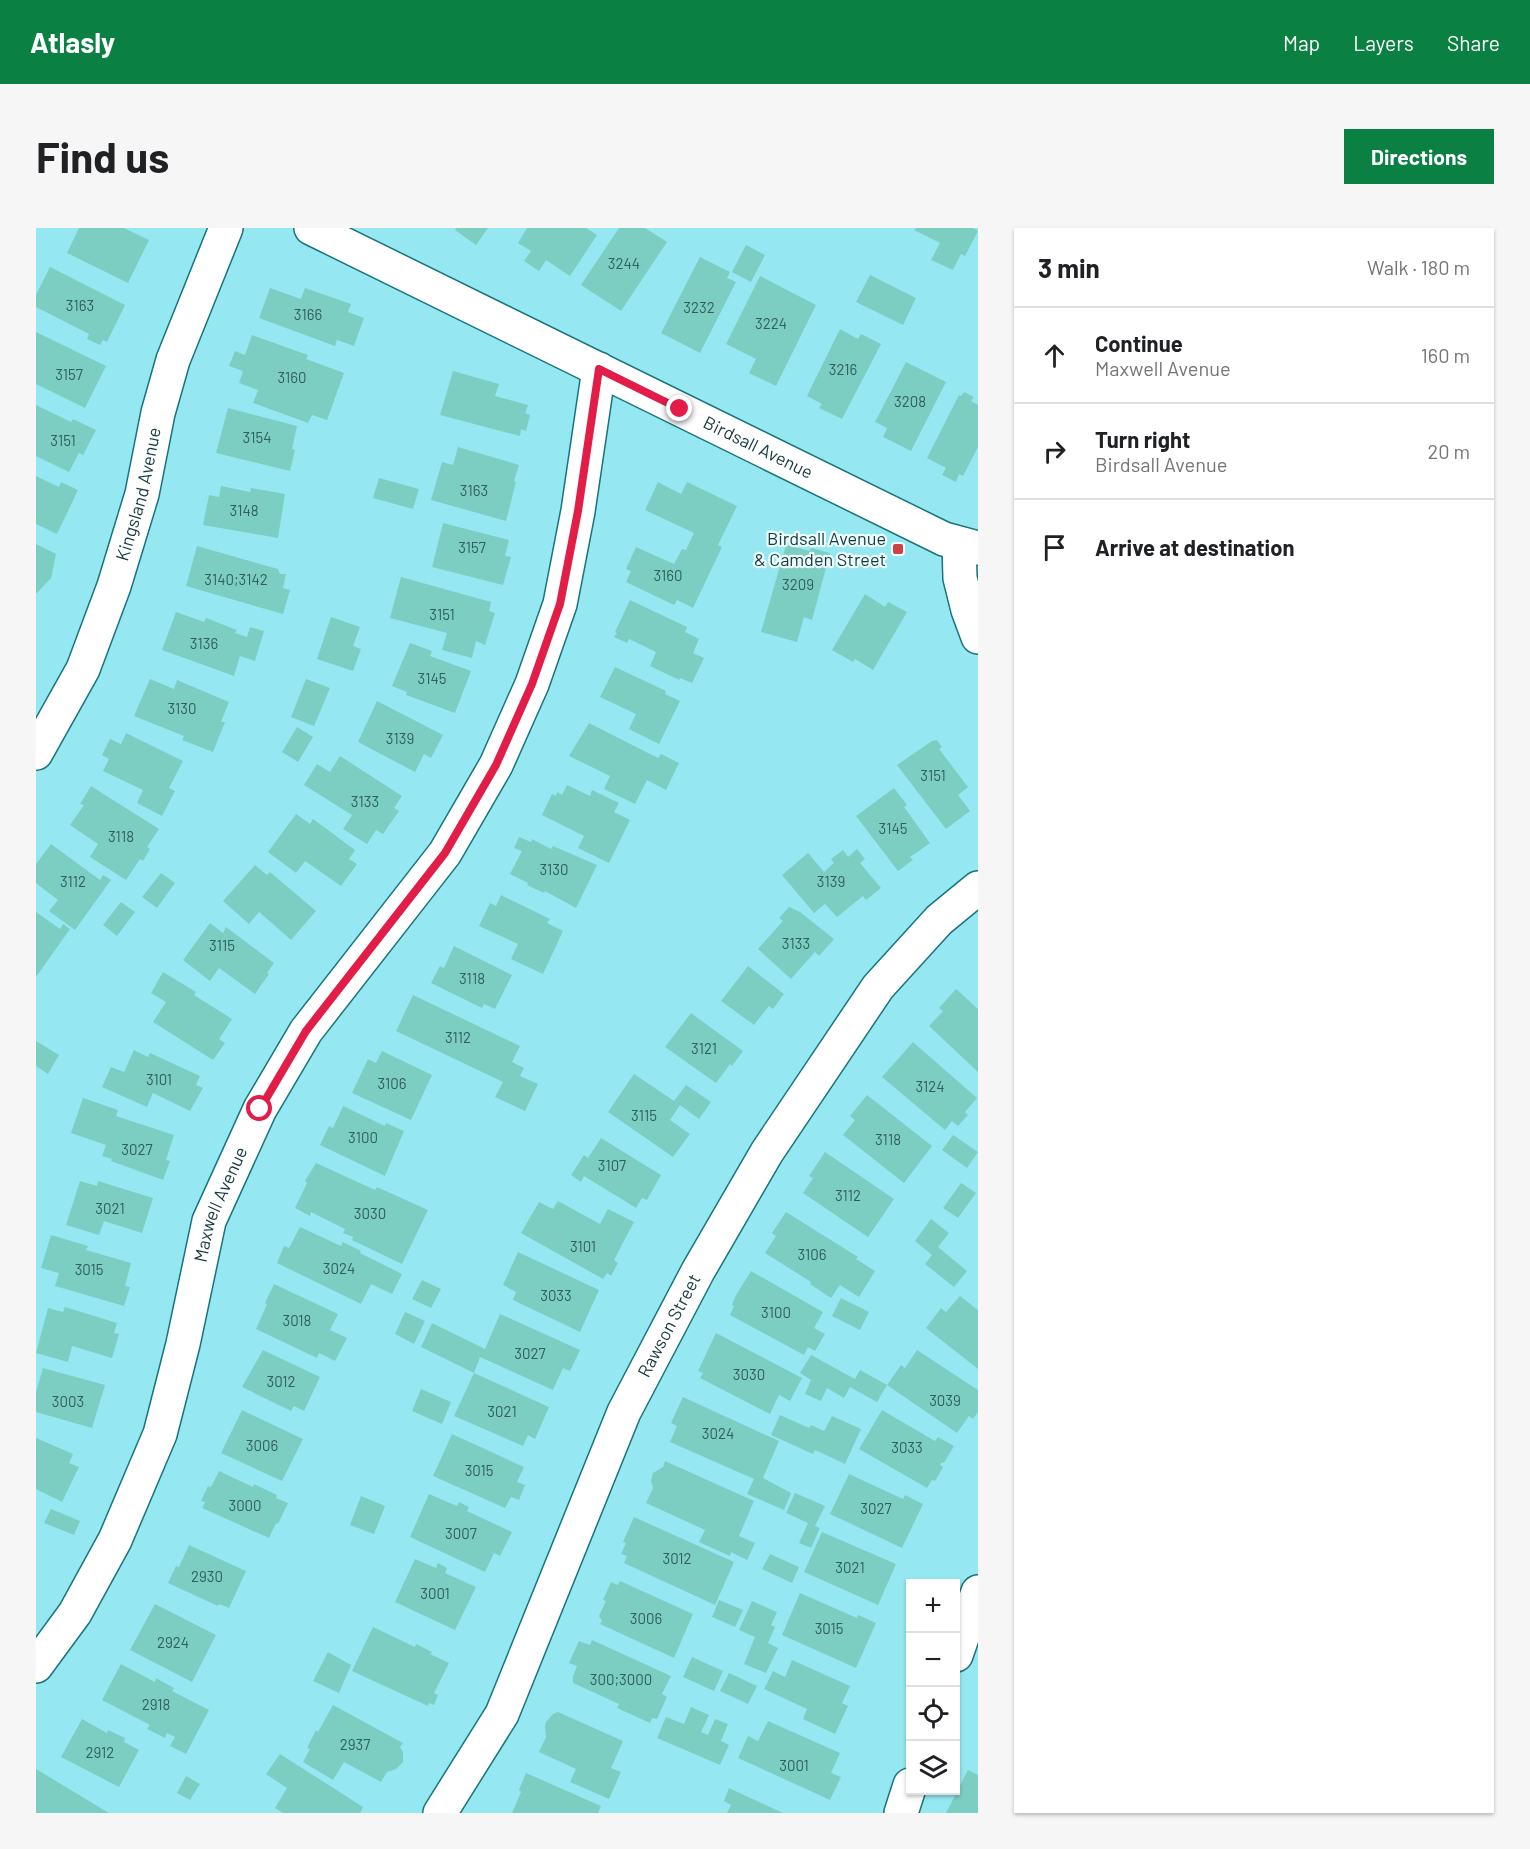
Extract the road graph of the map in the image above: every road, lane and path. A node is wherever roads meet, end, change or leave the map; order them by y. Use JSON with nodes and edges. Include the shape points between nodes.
{"nodes":[{"id":1,"x":226,"y":228,"type":"edge"},
{"id":2,"x":310,"y":228,"type":"edge"},
{"id":3,"x":599,"y":369,"type":"junction"},
{"id":4,"x":969,"y":546,"type":"edge"},
{"id":5,"x":978,"y":637,"type":"edge"},
{"id":6,"x":36,"y":753,"type":"edge"},
{"id":7,"x":978,"y":888,"type":"edge"},
{"id":8,"x":978,"y":1592,"type":"edge"},
{"id":9,"x":960,"y":1644,"type":"edge"},
{"id":10,"x":36,"y":1666,"type":"edge"},
{"id":11,"x":907,"y":1795,"type":"edge"},
{"id":12,"x":440,"y":1813,"type":"edge"},
{"id":13,"x":901,"y":1813,"type":"edge"}],
"edges":[{"from":1,"to":6,"type":"street","name":"Kingsland Avenue","via":[[173,360],[142,494],[114,586],[83,669]]},
{"from":2,"to":3,"type":"street","name":"Birdsall Avenue"},
{"from":3,"to":4,"type":"street","name":"Birdsall Avenue","via":[[944,539]]},
{"from":3,"to":10,"type":"street","name":"Maxwell Avenue","via":[[560,604],[532,684],[496,765],[445,853],[306,1031],[260,1109],[209,1221],[160,1434],[115,1539],[75,1613]]},
{"from":4,"to":5,"type":"street","name":"Birdsall Avenue","via":[[960,578]]},
{"from":7,"to":12,"type":"street","name":"Rawson Street","via":[[939,920],[878,987],[767,1152],[624,1412],[502,1714]]},
{"from":8,"to":9,"type":"street"},
{"from":11,"to":13,"type":"street"}]}
